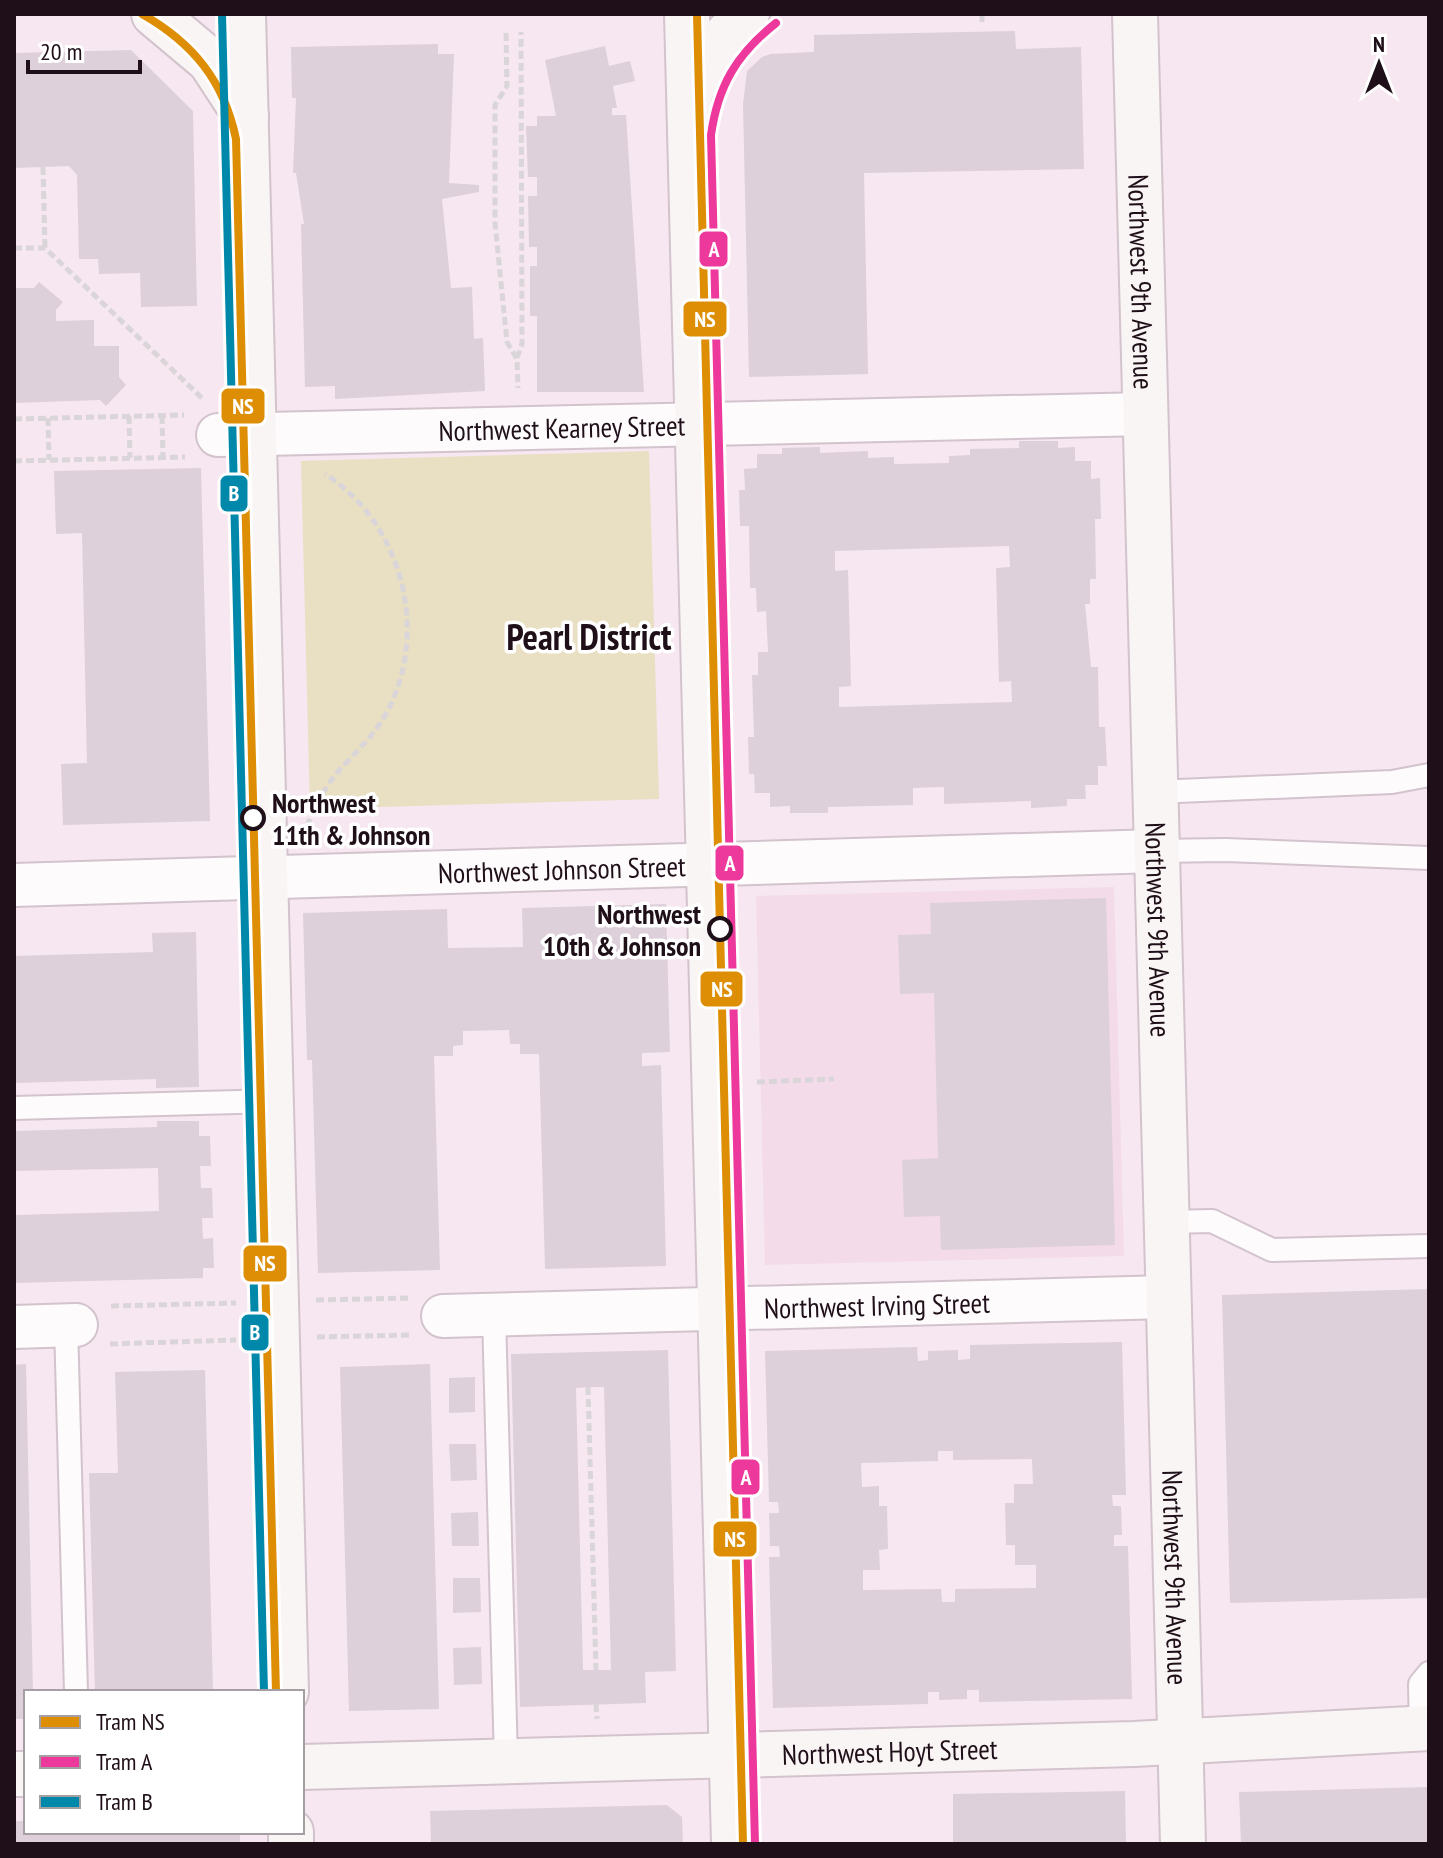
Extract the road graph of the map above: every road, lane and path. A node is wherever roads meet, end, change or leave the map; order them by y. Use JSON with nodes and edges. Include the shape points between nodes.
{"nodes":[{"id":1,"x":154,"y":14,"type":"edge"},
{"id":2,"x":243,"y":14,"type":"edge"},
{"id":3,"x":687,"y":14,"type":"edge"},
{"id":4,"x":747,"y":14,"type":"edge"},
{"id":5,"x":982,"y":14,"type":"edge"},
{"id":6,"x":1135,"y":14,"type":"edge"},
{"id":7,"x":982,"y":26,"type":"dead end"},
{"id":8,"x":521,"y":32,"type":"dead end"},
{"id":9,"x":506,"y":33,"type":"dead end"},
{"id":10,"x":689,"y":96,"type":"junction"},
{"id":11,"x":246,"y":116,"type":"junction"},
{"id":12,"x":43,"y":167,"type":"dead end"},
{"id":13,"x":14,"y":248,"type":"edge"},
{"id":14,"x":45,"y":248,"type":"junction"},
{"id":15,"x":517,"y":359,"type":"junction"},
{"id":16,"x":1145,"y":414,"type":"junction"},
{"id":17,"x":129,"y":416,"type":"junction"},
{"id":18,"x":162,"y":416,"type":"junction"},
{"id":19,"x":48,"y":418,"type":"junction"},
{"id":20,"x":14,"y":419,"type":"edge"},
{"id":21,"x":698,"y":424,"type":"junction"},
{"id":22,"x":519,"y":429,"type":"junction"},
{"id":23,"x":222,"y":430,"type":"junction"},
{"id":24,"x":130,"y":458,"type":"junction"},
{"id":25,"x":163,"y":458,"type":"junction"},
{"id":26,"x":49,"y":460,"type":"junction"},
{"id":27,"x":14,"y":461,"type":"edge"},
{"id":28,"x":1429,"y":775,"type":"edge"},
{"id":29,"x":1155,"y":792,"type":"junction"},
{"id":30,"x":304,"y":832,"type":"dead end"},
{"id":31,"x":1156,"y":851,"type":"junction"},
{"id":32,"x":1429,"y":858,"type":"edge"},
{"id":33,"x":709,"y":864,"type":"junction"},
{"id":34,"x":266,"y":878,"type":"junction"},
{"id":35,"x":14,"y":885,"type":"edge"},
{"id":36,"x":834,"y":1079,"type":"dead end"},
{"id":37,"x":757,"y":1082,"type":"dead end"},
{"id":38,"x":272,"y":1101,"type":"junction"},
{"id":39,"x":14,"y":1108,"type":"edge"},
{"id":40,"x":1166,"y":1222,"type":"junction"},
{"id":41,"x":1429,"y":1246,"type":"edge"},
{"id":42,"x":1168,"y":1297,"type":"junction"},
{"id":43,"x":315,"y":1300,"type":"dead end"},
{"id":44,"x":236,"y":1303,"type":"dead end"},
{"id":45,"x":721,"y":1309,"type":"junction"},
{"id":46,"x":494,"y":1315,"type":"junction"},
{"id":47,"x":443,"y":1316,"type":"junction"},
{"id":48,"x":71,"y":1325,"type":"junction"},
{"id":49,"x":14,"y":1327,"type":"edge"},
{"id":50,"x":317,"y":1337,"type":"dead end"},
{"id":51,"x":237,"y":1340,"type":"dead end"},
{"id":52,"x":588,"y":1387,"type":"dead end"},
{"id":53,"x":596,"y":1670,"type":"dead end"},
{"id":54,"x":1429,"y":1673,"type":"edge"},
{"id":55,"x":76,"y":1690,"type":"edge"},
{"id":56,"x":286,"y":1690,"type":"edge"},
{"id":57,"x":1425,"y":1728,"type":"edge"},
{"id":58,"x":1180,"y":1741,"type":"junction"},
{"id":59,"x":732,"y":1755,"type":"junction"},
{"id":60,"x":506,"y":1761,"type":"junction"},
{"id":61,"x":304,"y":1767,"type":"edge"},
{"id":62,"x":734,"y":1844,"type":"edge"},
{"id":63,"x":1183,"y":1844,"type":"edge"}],
"edges":[{"from":1,"to":11,"type":"street","via":[[210,61]]},
{"from":2,"to":11,"type":"street"},
{"from":3,"to":10,"type":"street"},
{"from":4,"to":10,"type":"street","via":[[713,49]]},
{"from":5,"to":7,"type":"path"},
{"from":6,"to":16,"type":"street","name":"Northwest 9th Avenue"},
{"from":8,"to":15,"type":"path","via":[[522,344]]},
{"from":9,"to":15,"type":"path","via":[[507,86],[495,105],[495,223],[507,342]]},
{"from":10,"to":21,"type":"street"},
{"from":11,"to":23,"type":"street"},
{"from":12,"to":14,"type":"path"},
{"from":13,"to":14,"type":"path"},
{"from":14,"to":23,"type":"path"},
{"from":15,"to":22,"type":"path"},
{"from":16,"to":21,"type":"street","name":"Northwest Kearney Street"},
{"from":16,"to":29,"type":"street","name":"Northwest 9th Avenue"},
{"from":17,"to":18,"type":"path"},
{"from":17,"to":19,"type":"path"},
{"from":17,"to":24,"type":"path"},
{"from":18,"to":23,"type":"path"},
{"from":18,"to":25,"type":"path"},
{"from":19,"to":20,"type":"path"},
{"from":19,"to":26,"type":"path"},
{"from":21,"to":22,"type":"street","name":"Northwest Kearney Street"},
{"from":21,"to":33,"type":"street"},
{"from":22,"to":23,"type":"street","name":"Northwest Kearney Street"},
{"from":23,"to":25,"type":"path"},
{"from":23,"to":30,"type":"path","via":[[336,481],[373,519],[398,567],[407,619],[403,666],[388,711],[317,803]]},
{"from":23,"to":34,"type":"street"},
{"from":24,"to":25,"type":"path"},
{"from":24,"to":26,"type":"path"},
{"from":26,"to":27,"type":"path"},
{"from":28,"to":29,"type":"lane","via":[[1392,782]]},
{"from":29,"to":31,"type":"street","name":"Northwest 9th Avenue"},
{"from":31,"to":32,"type":"lane"},
{"from":31,"to":33,"type":"street","name":"Northwest Johnson Street"},
{"from":31,"to":40,"type":"street","name":"Northwest 9th Avenue"},
{"from":33,"to":34,"type":"street","name":"Northwest Johnson Street"},
{"from":33,"to":45,"type":"street"},
{"from":34,"to":35,"type":"street","name":"Northwest Johnson Street"},
{"from":34,"to":38,"type":"street"},
{"from":36,"to":37,"type":"path"},
{"from":38,"to":39,"type":"lane"},
{"from":38,"to":56,"type":"street"},
{"from":40,"to":41,"type":"lane","via":[[1212,1221],[1272,1250]]},
{"from":40,"to":42,"type":"street","name":"Northwest 9th Avenue"},
{"from":42,"to":45,"type":"street","name":"Northwest Irving Street"},
{"from":42,"to":58,"type":"street","name":"Northwest 9th Avenue"},
{"from":43,"to":47,"type":"path","via":[[443,1298]]},
{"from":44,"to":48,"type":"path","via":[[76,1307]]},
{"from":45,"to":46,"type":"street","name":"Northwest Irving Street"},
{"from":45,"to":59,"type":"street"},
{"from":46,"to":47,"type":"street","name":"Northwest Irving Street"},
{"from":46,"to":60,"type":"lane"},
{"from":47,"to":50,"type":"path","via":[[443,1334]]},
{"from":48,"to":49,"type":"street"},
{"from":48,"to":51,"type":"path","via":[[77,1345]]},
{"from":48,"to":55,"type":"lane"},
{"from":52,"to":53,"type":"path"},
{"from":54,"to":57,"type":"lane","via":[[1420,1684]]},
{"from":57,"to":58,"type":"street","name":"Northwest Hoyt Street"},
{"from":58,"to":59,"type":"street","name":"Northwest Hoyt Street"},
{"from":58,"to":63,"type":"street","name":"Northwest 9th Avenue"},
{"from":59,"to":60,"type":"street","name":"Northwest Hoyt Street"},
{"from":59,"to":62,"type":"street"},
{"from":60,"to":61,"type":"street","name":"Northwest Hoyt Street"}]}
